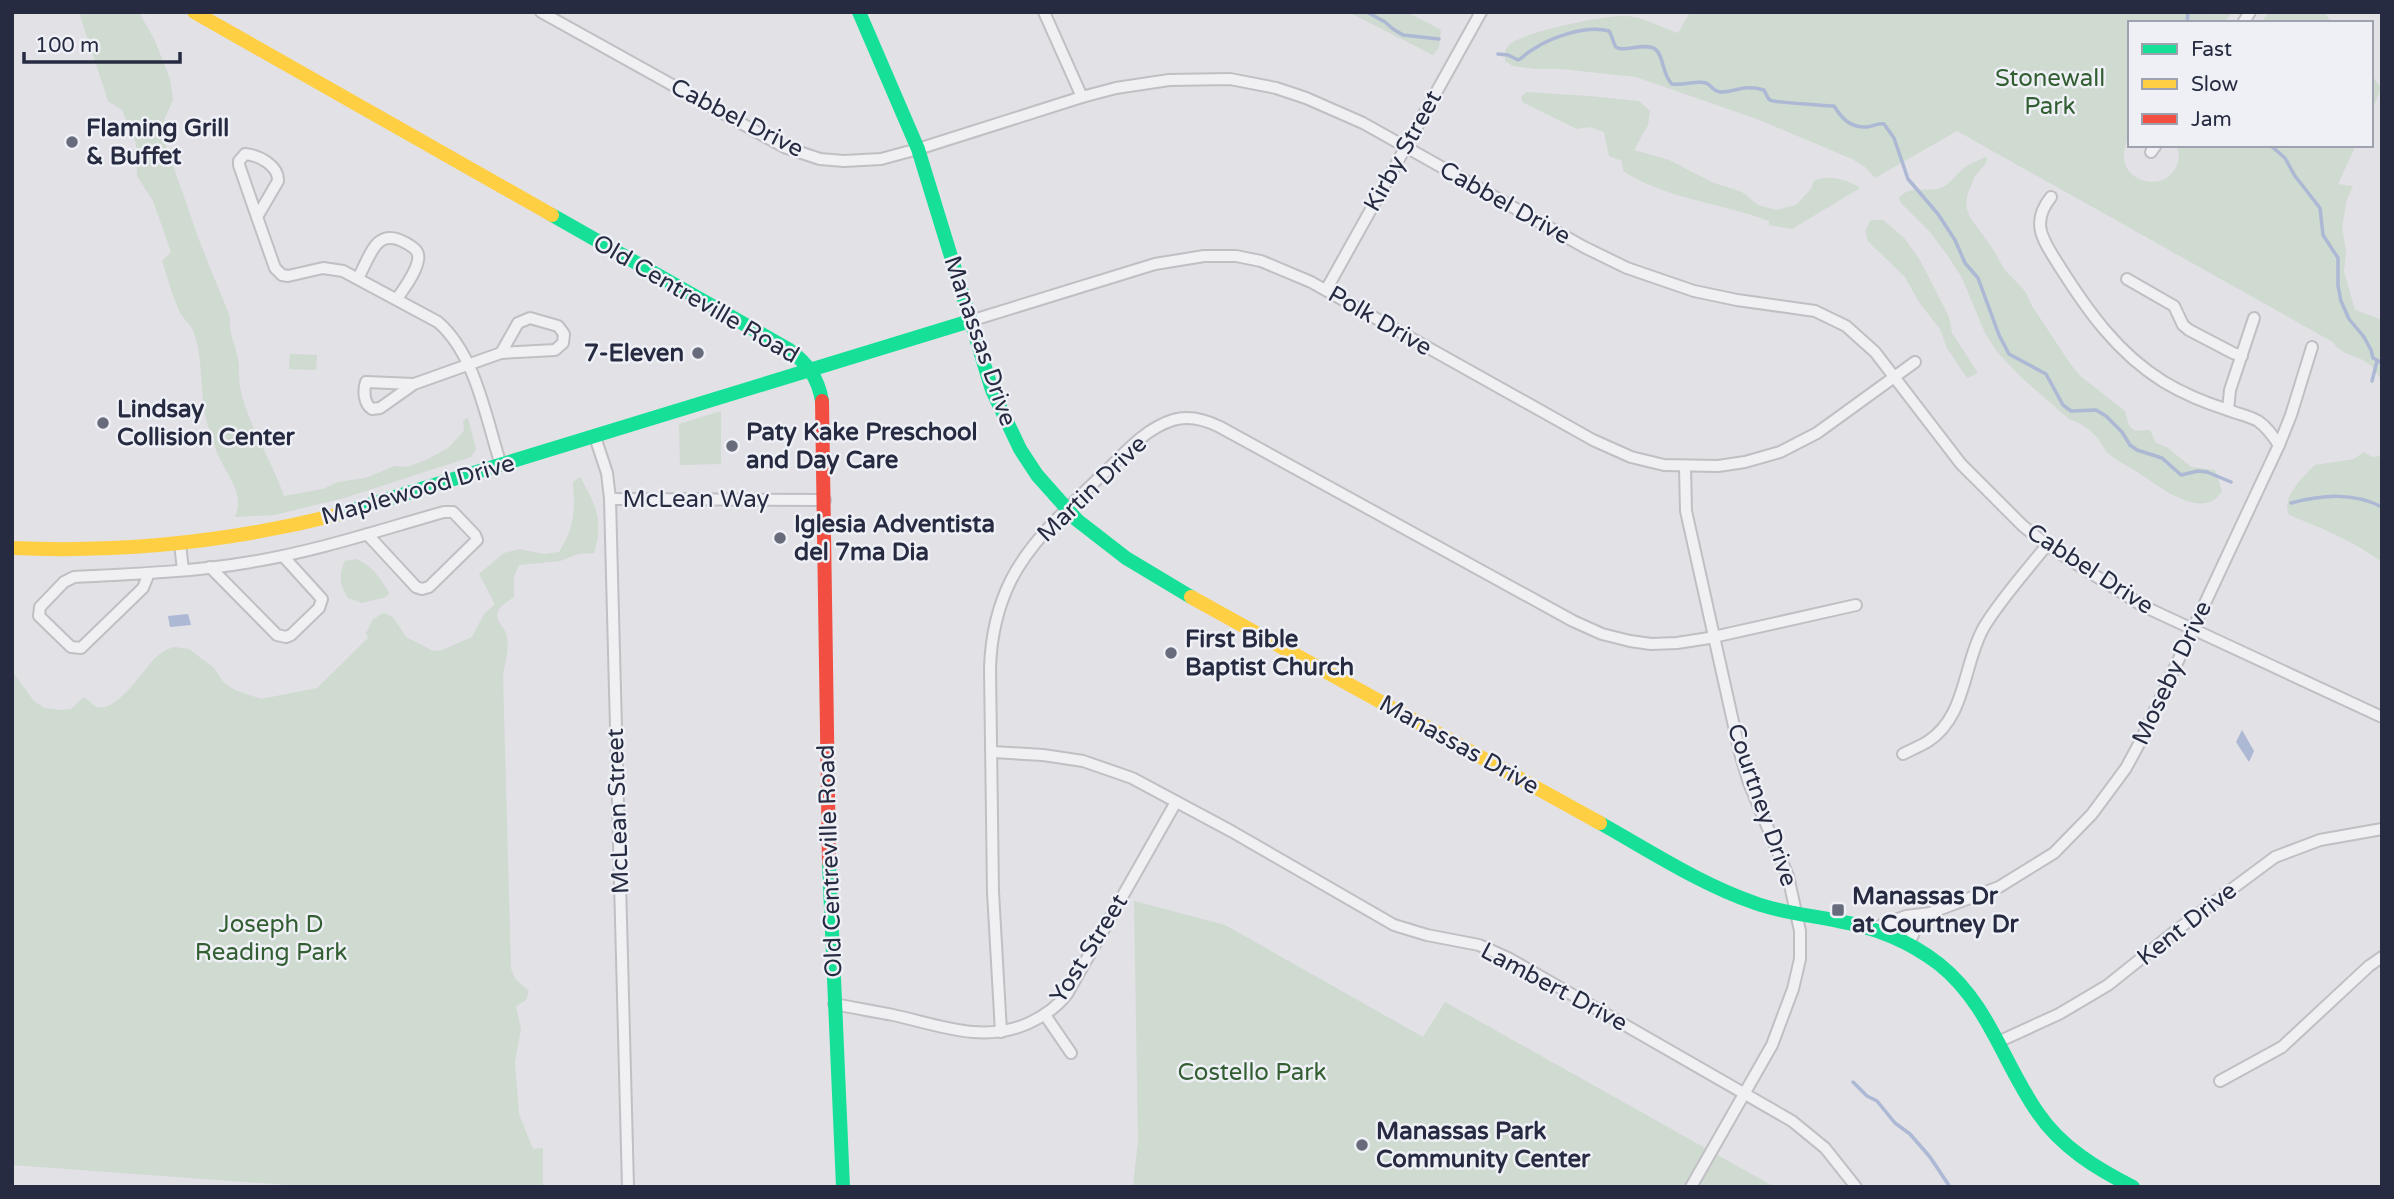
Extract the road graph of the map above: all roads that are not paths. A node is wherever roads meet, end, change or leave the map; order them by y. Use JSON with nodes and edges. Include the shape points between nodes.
{"nodes":[{"id":1,"x":194,"y":12,"type":"edge"},
{"id":2,"x":541,"y":12,"type":"edge"},
{"id":3,"x":859,"y":12,"type":"edge"},
{"id":4,"x":1044,"y":12,"type":"edge"},
{"id":5,"x":1481,"y":12,"type":"edge"},
{"id":6,"x":1082,"y":97,"type":"junction"},
{"id":7,"x":1405,"y":148,"type":"junction"},
{"id":8,"x":918,"y":149,"type":"junction"},
{"id":9,"x":2051,"y":197,"type":"dead end"},
{"id":10,"x":257,"y":218,"type":"junction"},
{"id":11,"x":358,"y":278,"type":"junction"},
{"id":12,"x":2127,"y":279,"type":"dead end"},
{"id":13,"x":1326,"y":290,"type":"junction"},
{"id":14,"x":397,"y":299,"type":"junction"},
{"id":15,"x":2254,"y":318,"type":"dead end"},
{"id":16,"x":970,"y":321,"type":"junction"},
{"id":17,"x":2312,"y":347,"type":"dead end"},
{"id":18,"x":501,"y":353,"type":"junction"},
{"id":19,"x":2242,"y":356,"type":"junction"},
{"id":20,"x":1915,"y":362,"type":"dead end"},
{"id":21,"x":468,"y":364,"type":"junction"},
{"id":22,"x":812,"y":370,"type":"junction"},
{"id":23,"x":1895,"y":377,"type":"junction"},
{"id":24,"x":414,"y":384,"type":"dead end"},
{"id":25,"x":2228,"y":410,"type":"junction"},
{"id":26,"x":595,"y":437,"type":"junction"},
{"id":27,"x":2279,"y":445,"type":"junction"},
{"id":28,"x":501,"y":465,"type":"junction"},
{"id":29,"x":1685,"y":467,"type":"junction"},
{"id":30,"x":610,"y":499,"type":"junction"},
{"id":31,"x":825,"y":500,"type":"junction"},
{"id":32,"x":1066,"y":510,"type":"junction"},
{"id":33,"x":367,"y":534,"type":"junction"},
{"id":34,"x":180,"y":544,"type":"junction"},
{"id":35,"x":2047,"y":545,"type":"junction"},
{"id":36,"x":12,"y":548,"type":"edge"},
{"id":37,"x":283,"y":556,"type":"junction"},
{"id":38,"x":210,"y":567,"type":"junction"},
{"id":39,"x":183,"y":570,"type":"junction"},
{"id":40,"x":149,"y":573,"type":"junction"},
{"id":41,"x":1856,"y":605,"type":"dead end"},
{"id":42,"x":2192,"y":628,"type":"junction"},
{"id":43,"x":1714,"y":637,"type":"junction"},
{"id":44,"x":2382,"y":717,"type":"edge"},
{"id":45,"x":993,"y":752,"type":"junction"},
{"id":46,"x":1903,"y":754,"type":"dead end"},
{"id":47,"x":1176,"y":802,"type":"junction"},
{"id":48,"x":2382,"y":829,"type":"edge"},
{"id":49,"x":1930,"y":913,"type":"junction"},
{"id":50,"x":1797,"y":914,"type":"junction"},
{"id":51,"x":1872,"y":929,"type":"junction"},
{"id":52,"x":1909,"y":944,"type":"junction"},
{"id":53,"x":2382,"y":957,"type":"edge"},
{"id":54,"x":835,"y":1004,"type":"junction"},
{"id":55,"x":1045,"y":1015,"type":"junction"},
{"id":56,"x":1001,"y":1032,"type":"junction"},
{"id":57,"x":2000,"y":1041,"type":"junction"},
{"id":58,"x":1071,"y":1053,"type":"dead end"},
{"id":59,"x":2221,"y":1081,"type":"dead end"},
{"id":60,"x":1745,"y":1094,"type":"junction"},
{"id":61,"x":628,"y":1187,"type":"edge"},
{"id":62,"x":843,"y":1187,"type":"edge"},
{"id":63,"x":1691,"y":1187,"type":"edge"},
{"id":64,"x":1856,"y":1187,"type":"edge"},
{"id":65,"x":2133,"y":1187,"type":"edge"}],
"edges":[{"from":1,"to":22,"type":"main road","name":"Old Centreville Road","via":[[788,349]]},
{"from":2,"to":8,"type":"street","name":"Cabbel Drive","via":[[802,154],[863,161]]},
{"from":3,"to":8,"type":"main road","name":"Manassas Drive"},
{"from":4,"to":6,"type":"street"},
{"from":5,"to":7,"type":"street","name":"Kirby Street"},
{"from":6,"to":7,"type":"street","name":"Cabbel Drive","via":[[1169,80],[1256,83],[1342,113]]},
{"from":6,"to":8,"type":"street","name":"Cabbel Drive"},
{"from":7,"to":13,"type":"street","name":"Kirby Street"},
{"from":7,"to":23,"type":"street","name":"Cabbel Drive","via":[[1627,268],[1694,291],[1828,316],[1863,339]]},
{"from":8,"to":16,"type":"main road","name":"Manassas Drive"},
{"from":9,"to":25,"type":"street","via":[[2040,220],[2042,237],[2108,335],[2165,382]]},
{"from":10,"to":10,"type":"street","via":[[239,165],[245,154],[272,165],[279,174]]},
{"from":10,"to":11,"type":"street","via":[[275,268],[282,275],[323,268]]},
{"from":11,"to":14,"type":"street"},
{"from":11,"to":14,"type":"street","via":[[380,240],[396,237],[413,247],[418,260]]},
{"from":12,"to":19,"type":"street","via":[[2174,306],[2189,330]]},
{"from":13,"to":16,"type":"street","name":"Polk Drive","via":[[1261,261],[1204,256],[1155,264]]},
{"from":13,"to":29,"type":"street","name":"Polk Drive","via":[[1593,440],[1643,460]]},
{"from":14,"to":21,"type":"street","via":[[449,331]]},
{"from":15,"to":19,"type":"street"},
{"from":16,"to":22,"type":"main road","name":"Polk Drive"},
{"from":16,"to":32,"type":"main road","name":"Manassas Drive","via":[[1010,431],[1038,478]]},
{"from":17,"to":27,"type":"street","name":"Moseby Drive"},
{"from":18,"to":18,"type":"street","via":[[555,350],[563,343],[564,334],[558,326],[523,319]]},
{"from":18,"to":21,"type":"street"},
{"from":19,"to":25,"type":"street"},
{"from":20,"to":23,"type":"street","name":"Polk Drive"},
{"from":21,"to":24,"type":"street"},
{"from":21,"to":28,"type":"street"},
{"from":22,"to":26,"type":"main road","name":"Maplewood Drive"},
{"from":22,"to":31,"type":"main road","name":"Old Centreville Road","via":[[823,405]]},
{"from":23,"to":29,"type":"street","name":"Polk Drive","via":[[1816,433],[1780,452],[1730,465]]},
{"from":23,"to":35,"type":"street","name":"Cabbel Drive","via":[[1961,464]]},
{"from":25,"to":27,"type":"street","via":[[2266,427]]},
{"from":26,"to":28,"type":"main road","name":"Maplewood Drive"},
{"from":26,"to":30,"type":"street","name":"McLean Street"},
{"from":27,"to":42,"type":"street","name":"Moseby Drive"},
{"from":28,"to":34,"type":"main road","name":"Maplewood Drive","via":[[304,523]]},
{"from":29,"to":43,"type":"street","name":"Courtney Drive","via":[[1686,511]]},
{"from":30,"to":31,"type":"street","name":"McLean Way"},
{"from":30,"to":61,"type":"street","name":"McLean Street"},
{"from":31,"to":54,"type":"main road","name":"Old Centreville Road","via":[[829,881]]},
{"from":32,"to":43,"type":"street","name":"Martin Drive","via":[[1148,433],[1174,420],[1202,420],[1583,626],[1618,639],[1651,644]]},
{"from":32,"to":45,"type":"street","name":"Martin Drive","via":[[1024,559],[998,613],[991,655]]},
{"from":32,"to":50,"type":"main road","name":"Manassas Drive","via":[[1113,551],[1154,576],[1717,888]]},
{"from":33,"to":33,"type":"street","via":[[422,589],[477,540],[452,511]]},
{"from":33,"to":37,"type":"street"},
{"from":34,"to":36,"type":"main road","name":"Maplewood Drive","via":[[109,550]]},
{"from":34,"to":39,"type":"street"},
{"from":35,"to":42,"type":"street","name":"Cabbel Drive","via":[[2143,606]]},
{"from":35,"to":46,"type":"street","via":[[1984,626],[1949,719],[1929,741]]},
{"from":37,"to":38,"type":"street"},
{"from":37,"to":38,"type":"street","via":[[321,599],[319,608],[286,637],[277,635]]},
{"from":38,"to":39,"type":"street"},
{"from":39,"to":40,"type":"street"},
{"from":40,"to":40,"type":"street","via":[[143,588],[82,648],[71,647],[39,616],[40,607],[69,579]]},
{"from":41,"to":43,"type":"street","name":"Martin Drive"},
{"from":42,"to":44,"type":"street","name":"Cabbel Drive"},
{"from":42,"to":49,"type":"street","name":"Moseby Drive","via":[[2140,742],[2092,814],[2054,853],[2028,870],[2000,887]]},
{"from":43,"to":50,"type":"street","name":"Courtney Drive","via":[[1740,753],[1785,866]]},
{"from":45,"to":47,"type":"street","name":"Lambert Drive","via":[[1083,761],[1132,778]]},
{"from":45,"to":56,"type":"street","name":"Martin Drive","via":[[993,903]]},
{"from":47,"to":55,"type":"street","name":"Yost Street","via":[[1066,994]]},
{"from":47,"to":60,"type":"street","name":"Lambert Drive","via":[[1394,925],[1479,945],[1510,959]]},
{"from":48,"to":57,"type":"street","name":"Kent Drive","via":[[2320,840],[2275,857],[2108,985]]},
{"from":49,"to":51,"type":"street","name":"Moseby Drive"},
{"from":49,"to":52,"type":"street","via":[[1921,919]]},
{"from":50,"to":51,"type":"main road","name":"Manassas Drive"},
{"from":50,"to":60,"type":"street","name":"Courtney Drive","via":[[1801,942],[1793,989],[1772,1045]]},
{"from":51,"to":52,"type":"main road","name":"Manassas Drive"},
{"from":52,"to":57,"type":"main road","name":"Manassas Drive","via":[[1969,993]]},
{"from":53,"to":59,"type":"street","via":[[2281,1047]]},
{"from":54,"to":56,"type":"street","name":"Yost Street","via":[[964,1032]]},
{"from":54,"to":62,"type":"main road","name":"Old Centreville Road"},
{"from":55,"to":56,"type":"street","name":"Yost Street"},
{"from":55,"to":58,"type":"street"},
{"from":57,"to":65,"type":"main road","name":"Manassas Drive","via":[[2029,1100],[2053,1132],[2086,1161]]},
{"from":60,"to":63,"type":"street","name":"Courtney Drive"},
{"from":60,"to":64,"type":"street","name":"Lambert Drive","via":[[1810,1134]]}]}
